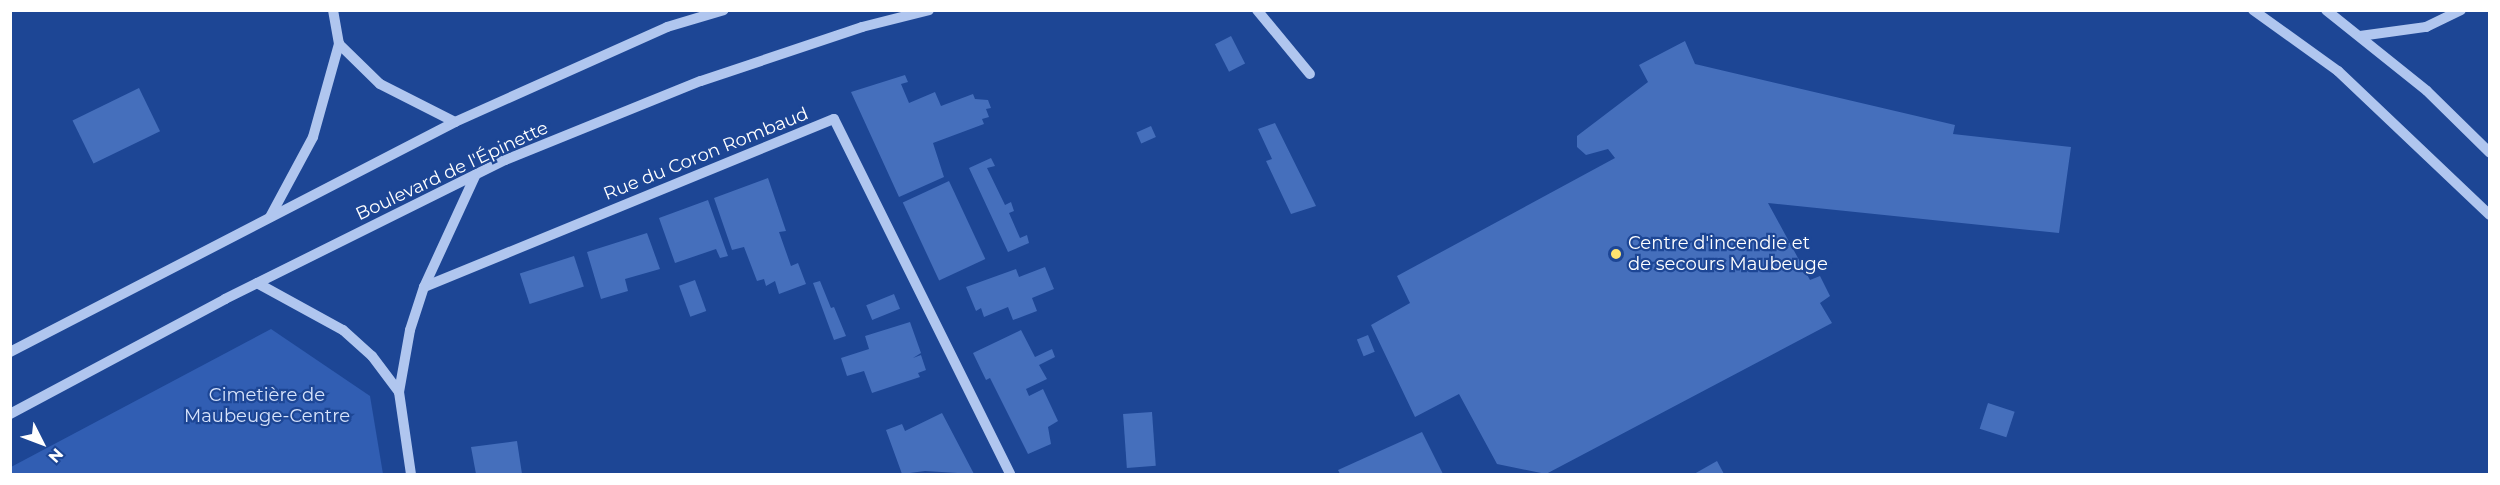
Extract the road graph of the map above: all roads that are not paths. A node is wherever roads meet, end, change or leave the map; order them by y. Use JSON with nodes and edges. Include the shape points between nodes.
{"nodes":[{"id":1,"x":333,"y":10,"type":"edge"},
{"id":2,"x":724,"y":10,"type":"edge"},
{"id":3,"x":929,"y":10,"type":"edge"},
{"id":4,"x":1257,"y":10,"type":"edge"},
{"id":5,"x":2253,"y":10,"type":"edge"},
{"id":6,"x":2326,"y":10,"type":"edge"},
{"id":7,"x":2461,"y":10,"type":"edge"},
{"id":8,"x":2360,"y":36,"type":"junction"},
{"id":9,"x":339,"y":44,"type":"junction"},
{"id":10,"x":1310,"y":74,"type":"dead end"},
{"id":11,"x":455,"y":122,"type":"junction"},
{"id":12,"x":2490,"y":153,"type":"edge"},
{"id":13,"x":476,"y":174,"type":"junction"},
{"id":14,"x":2490,"y":215,"type":"edge"},
{"id":15,"x":269,"y":218,"type":"junction"},
{"id":16,"x":257,"y":283,"type":"junction"},
{"id":17,"x":424,"y":287,"type":"junction"},
{"id":18,"x":10,"y":352,"type":"edge"},
{"id":19,"x":399,"y":392,"type":"junction"},
{"id":20,"x":10,"y":414,"type":"edge"},
{"id":21,"x":411,"y":474,"type":"edge"},
{"id":22,"x":1010,"y":474,"type":"edge"}],
"edges":[{"from":1,"to":9,"type":"street"},
{"from":2,"to":11,"type":"street","via":[[667,27]]},
{"from":3,"to":13,"type":"street","name":"Boulevard de l'Épinette","via":[[862,27],[701,81]]},
{"from":4,"to":10,"type":"street"},
{"from":5,"to":14,"type":"street","via":[[2338,71]]},
{"from":6,"to":8,"type":"street"},
{"from":7,"to":8,"type":"street","via":[[2426,27]]},
{"from":8,"to":12,"type":"street","via":[[2427,91]]},
{"from":9,"to":11,"type":"street","via":[[380,84]]},
{"from":9,"to":15,"type":"street","via":[[313,137]]},
{"from":11,"to":15,"type":"street"},
{"from":13,"to":16,"type":"street","name":"Boulevard de l'Épinette"},
{"from":13,"to":17,"type":"street"},
{"from":15,"to":18,"type":"street"},
{"from":16,"to":19,"type":"street","via":[[343,330],[372,356]]},
{"from":16,"to":20,"type":"street","name":"Boulevard de l'Épinette"},
{"from":17,"to":19,"type":"street","via":[[410,330]]},
{"from":17,"to":22,"type":"street","name":"Rue du Coron Rombaud","via":[[834,119]]},
{"from":19,"to":21,"type":"street"}]}
